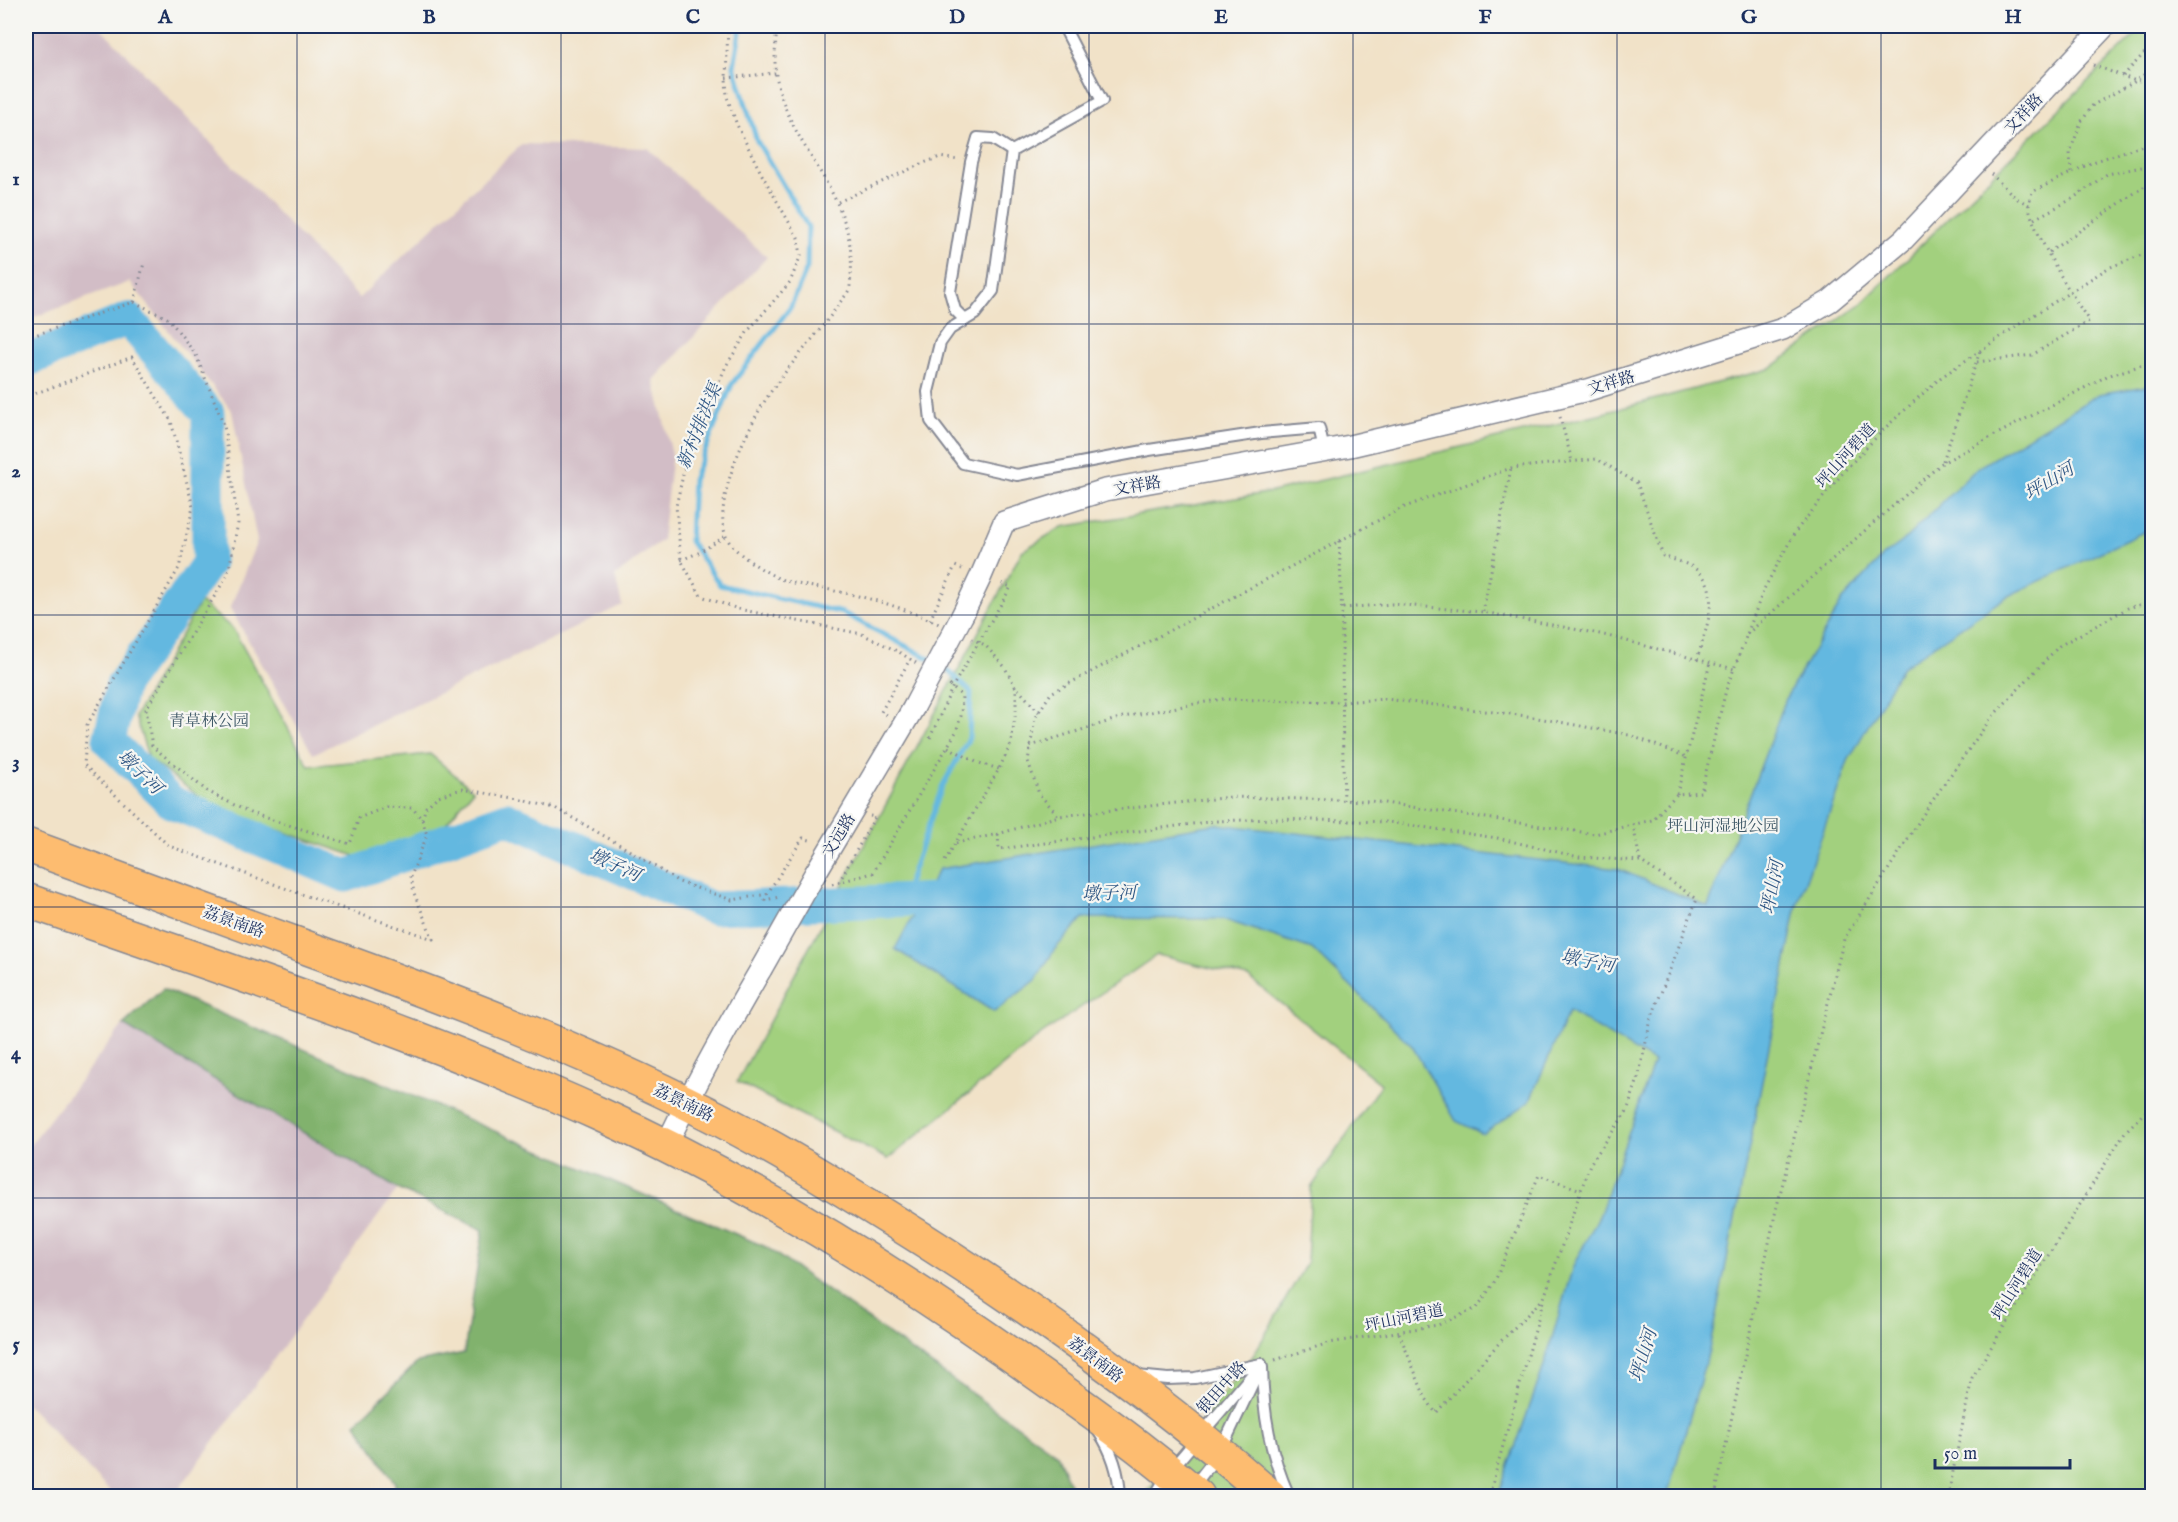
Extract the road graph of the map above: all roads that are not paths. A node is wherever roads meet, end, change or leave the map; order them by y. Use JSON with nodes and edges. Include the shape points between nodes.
{"nodes":[{"id":1,"x":1066,"y":26,"type":"edge"},
{"id":2,"x":2105,"y":26,"type":"edge"},
{"id":3,"x":1012,"y":151,"type":"junction"},
{"id":4,"x":966,"y":320,"type":"junction"},
{"id":5,"x":1324,"y":450,"type":"junction"},
{"id":6,"x":1004,"y":522,"type":"joint"},
{"id":7,"x":26,"y":845,"type":"edge"},
{"id":8,"x":26,"y":900,"type":"edge"},
{"id":9,"x":685,"y":1103,"type":"junction"},
{"id":10,"x":666,"y":1146,"type":"junction"},
{"id":11,"x":1261,"y":1364,"type":"junction"},
{"id":12,"x":1119,"y":1375,"type":"junction"},
{"id":13,"x":1080,"y":1404,"type":"junction"},
{"id":14,"x":1209,"y":1444,"type":"junction"},
{"id":15,"x":1179,"y":1490,"type":"edge"},
{"id":16,"x":1120,"y":1497,"type":"edge"},
{"id":17,"x":1270,"y":1497,"type":"edge"},
{"id":18,"x":1289,"y":1497,"type":"edge"}],
"edges":[{"from":1,"to":3,"type":"lane","via":[[1102,101]]},
{"from":2,"to":5,"type":"street","name":"文祥路","via":[[1904,239],[1830,301],[1783,329],[1588,390]]},
{"from":3,"to":4,"type":"lane","via":[[993,291]]},
{"from":3,"to":4,"type":"lane","via":[[993,139],[978,138],[971,162],[950,292],[955,310]]},
{"from":4,"to":5,"type":"lane","via":[[950,329],[939,343],[928,392],[931,421],[963,463],[1017,476],[1149,450],[1319,428]]},
{"from":5,"to":6,"type":"street","name":"文祥路","via":[[1105,490]]},
{"from":6,"to":9,"type":"street","name":"文远路","bridge":true,"via":[[963,614],[822,878],[761,969]]},
{"from":7,"to":9,"type":"main road","name":"荔景南路","via":[[462,1005]]},
{"from":8,"to":10,"type":"main road","via":[[445,1049]]},
{"from":9,"to":10,"type":"street","name":"文远路"},
{"from":9,"to":12,"type":"main road","name":"荔景南路","via":[[788,1156],[957,1260]]},
{"from":10,"to":13,"type":"main road","via":[[765,1197],[931,1299]]},
{"from":11,"to":12,"type":"lane","via":[[1195,1378]]},
{"from":11,"to":14,"type":"lane","name":"银田中路"},
{"from":11,"to":14,"type":"lane","name":"银田中路"},
{"from":11,"to":18,"type":"lane","via":[[1266,1428],[1276,1468]]},
{"from":12,"to":14,"type":"main road","name":"荔景南路"},
{"from":13,"to":15,"type":"main road"},
{"from":13,"to":16,"type":"lane","via":[[1112,1458]]},
{"from":14,"to":15,"type":"lane","name":"银田中路"},
{"from":14,"to":15,"type":"lane","name":"银田中路"},
{"from":14,"to":17,"type":"main road","name":"荔景南路"}]}
